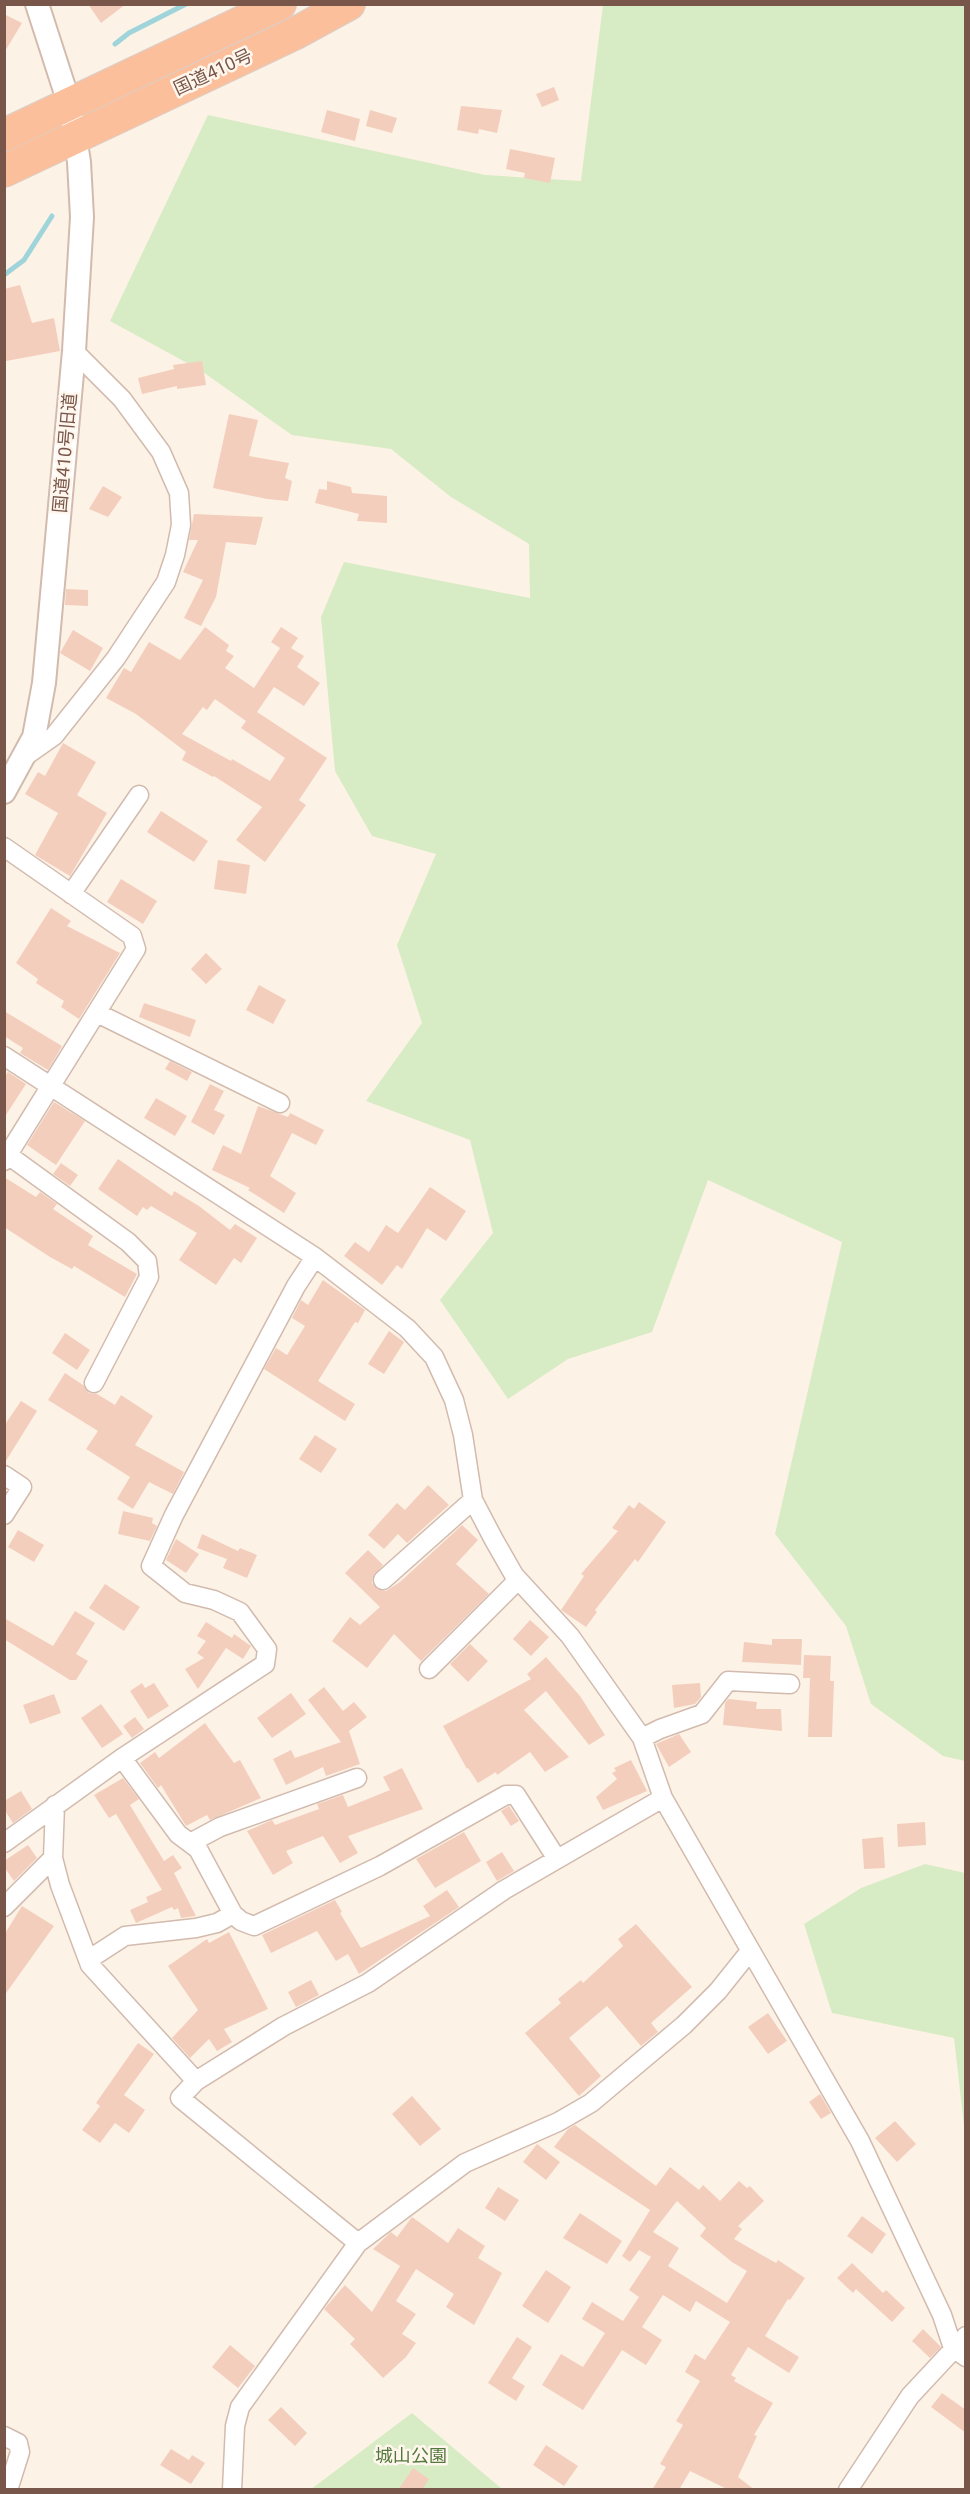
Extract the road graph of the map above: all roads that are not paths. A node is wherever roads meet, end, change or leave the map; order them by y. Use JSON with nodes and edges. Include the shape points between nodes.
{"nodes":[{"id":1,"x":37,"y":4,"type":"edge"},
{"id":2,"x":281,"y":4,"type":"edge"},
{"id":3,"x":349,"y":4,"type":"edge"},
{"id":4,"x":294,"y":34,"type":"junction"},
{"id":5,"x":70,"y":106,"type":"junction"},
{"id":6,"x":4,"y":135,"type":"edge"},
{"id":7,"x":76,"y":139,"type":"junction"},
{"id":8,"x":4,"y":171,"type":"edge"},
{"id":9,"x":74,"y":351,"type":"junction"},
{"id":10,"x":24,"y":757,"type":"junction"},
{"id":11,"x":4,"y":792,"type":"edge"},
{"id":12,"x":139,"y":795,"type":"dead end"},
{"id":13,"x":4,"y":847,"type":"edge"},
{"id":14,"x":71,"y":894,"type":"junction"},
{"id":15,"x":97,"y":1013,"type":"junction"},
{"id":16,"x":4,"y":1056,"type":"edge"},
{"id":17,"x":52,"y":1085,"type":"junction"},
{"id":18,"x":280,"y":1103,"type":"dead end"},
{"id":19,"x":6,"y":1158,"type":"edge"},
{"id":20,"x":315,"y":1257,"type":"junction"},
{"id":21,"x":94,"y":1383,"type":"dead end"},
{"id":22,"x":4,"y":1475,"type":"edge"},
{"id":23,"x":473,"y":1500,"type":"junction"},
{"id":24,"x":4,"y":1515,"type":"edge"},
{"id":25,"x":383,"y":1580,"type":"dead end"},
{"id":26,"x":518,"y":1580,"type":"junction"},
{"id":27,"x":429,"y":1669,"type":"dead end"},
{"id":28,"x":790,"y":1683,"type":"dead end"},
{"id":29,"x":642,"y":1738,"type":"junction"},
{"id":30,"x":122,"y":1758,"type":"junction"},
{"id":31,"x":357,"y":1778,"type":"dead end"},
{"id":32,"x":663,"y":1798,"type":"junction"},
{"id":33,"x":55,"y":1804,"type":"junction"},
{"id":34,"x":190,"y":1842,"type":"junction"},
{"id":35,"x":4,"y":1844,"type":"edge"},
{"id":36,"x":53,"y":1858,"type":"junction"},
{"id":37,"x":557,"y":1859,"type":"junction"},
{"id":38,"x":4,"y":1907,"type":"edge"},
{"id":39,"x":233,"y":1914,"type":"junction"},
{"id":40,"x":750,"y":1951,"type":"junction"},
{"id":41,"x":88,"y":1960,"type":"junction"},
{"id":42,"x":196,"y":2081,"type":"junction"},
{"id":43,"x":358,"y":2243,"type":"junction"},
{"id":44,"x":961,"y":2347,"type":"edge"},
{"id":45,"x":4,"y":2436,"type":"edge"},
{"id":46,"x":8,"y":2490,"type":"edge"},
{"id":47,"x":232,"y":2490,"type":"edge"},
{"id":48,"x":848,"y":2490,"type":"edge"}],
"edges":[{"from":1,"to":5,"type":"street","name":"国道410号旧道"},
{"from":2,"to":4,"type":"street"},
{"from":2,"to":5,"type":"highway","name":"国道410号"},
{"from":3,"to":4,"type":"highway","name":"国道410号"},
{"from":4,"to":7,"type":"highway","name":"国道410号"},
{"from":5,"to":6,"type":"highway","name":"国道410号"},
{"from":5,"to":7,"type":"street","name":"国道410号旧道"},
{"from":7,"to":8,"type":"highway","name":"国道410号"},
{"from":7,"to":9,"type":"street","name":"国道410号旧道","via":[[82,217]]},
{"from":9,"to":10,"type":"street","name":"国道410号旧道","via":[[44,683],[34,737]]},
{"from":9,"to":10,"type":"street","via":[[122,399],[160,452],[179,493],[181,525],[166,582],[116,658],[54,736]]},
{"from":10,"to":11,"type":"street","name":"国道410号旧道"},
{"from":12,"to":14,"type":"street"},
{"from":13,"to":14,"type":"street"},
{"from":14,"to":15,"type":"street","via":[[132,936],[136,949]]},
{"from":15,"to":17,"type":"street"},
{"from":15,"to":18,"type":"street"},
{"from":16,"to":17,"type":"street"},
{"from":17,"to":19,"type":"street"},
{"from":17,"to":20,"type":"street","via":[[167,1164]]},
{"from":19,"to":21,"type":"street","via":[[128,1242],[147,1261],[148,1277]]},
{"from":20,"to":23,"type":"street","via":[[407,1328],[434,1357],[454,1401]]},
{"from":20,"to":30,"type":"street","via":[[207,1453],[151,1566],[184,1593],[214,1600],[240,1612],[267,1649],[265,1664]]},
{"from":22,"to":24,"type":"street","via":[[22,1487]]},
{"from":23,"to":25,"type":"street"},
{"from":23,"to":26,"type":"street"},
{"from":26,"to":27,"type":"street"},
{"from":26,"to":29,"type":"street","via":[[570,1636]]},
{"from":28,"to":29,"type":"street","via":[[728,1681],[702,1714]]},
{"from":29,"to":32,"type":"street"},
{"from":30,"to":33,"type":"street"},
{"from":30,"to":34,"type":"street","via":[[178,1834]]},
{"from":31,"to":34,"type":"street","via":[[220,1827]]},
{"from":32,"to":37,"type":"street"},
{"from":32,"to":40,"type":"street"},
{"from":33,"to":35,"type":"street"},
{"from":33,"to":36,"type":"street"},
{"from":34,"to":39,"type":"street","via":[[198,1849]]},
{"from":36,"to":38,"type":"street"},
{"from":36,"to":41,"type":"street"},
{"from":37,"to":39,"type":"street","via":[[516,1795],[506,1794],[380,1866],[254,1926]]},
{"from":37,"to":42,"type":"street","via":[[504,1890],[368,1983],[284,2026]]},
{"from":39,"to":41,"type":"street","via":[[196,1928],[125,1936]]},
{"from":40,"to":43,"type":"street","via":[[684,2025],[591,2103],[465,2163]]},
{"from":40,"to":44,"type":"street","via":[[860,2141]]},
{"from":41,"to":42,"type":"street","via":[[134,2017]]},
{"from":42,"to":43,"type":"street","via":[[180,2098]]},
{"from":43,"to":47,"type":"street","via":[[240,2407],[235,2426]]},
{"from":44,"to":48,"type":"street","via":[[910,2396]]},
{"from":45,"to":46,"type":"street","via":[[18,2443],[20,2452]]}]}
